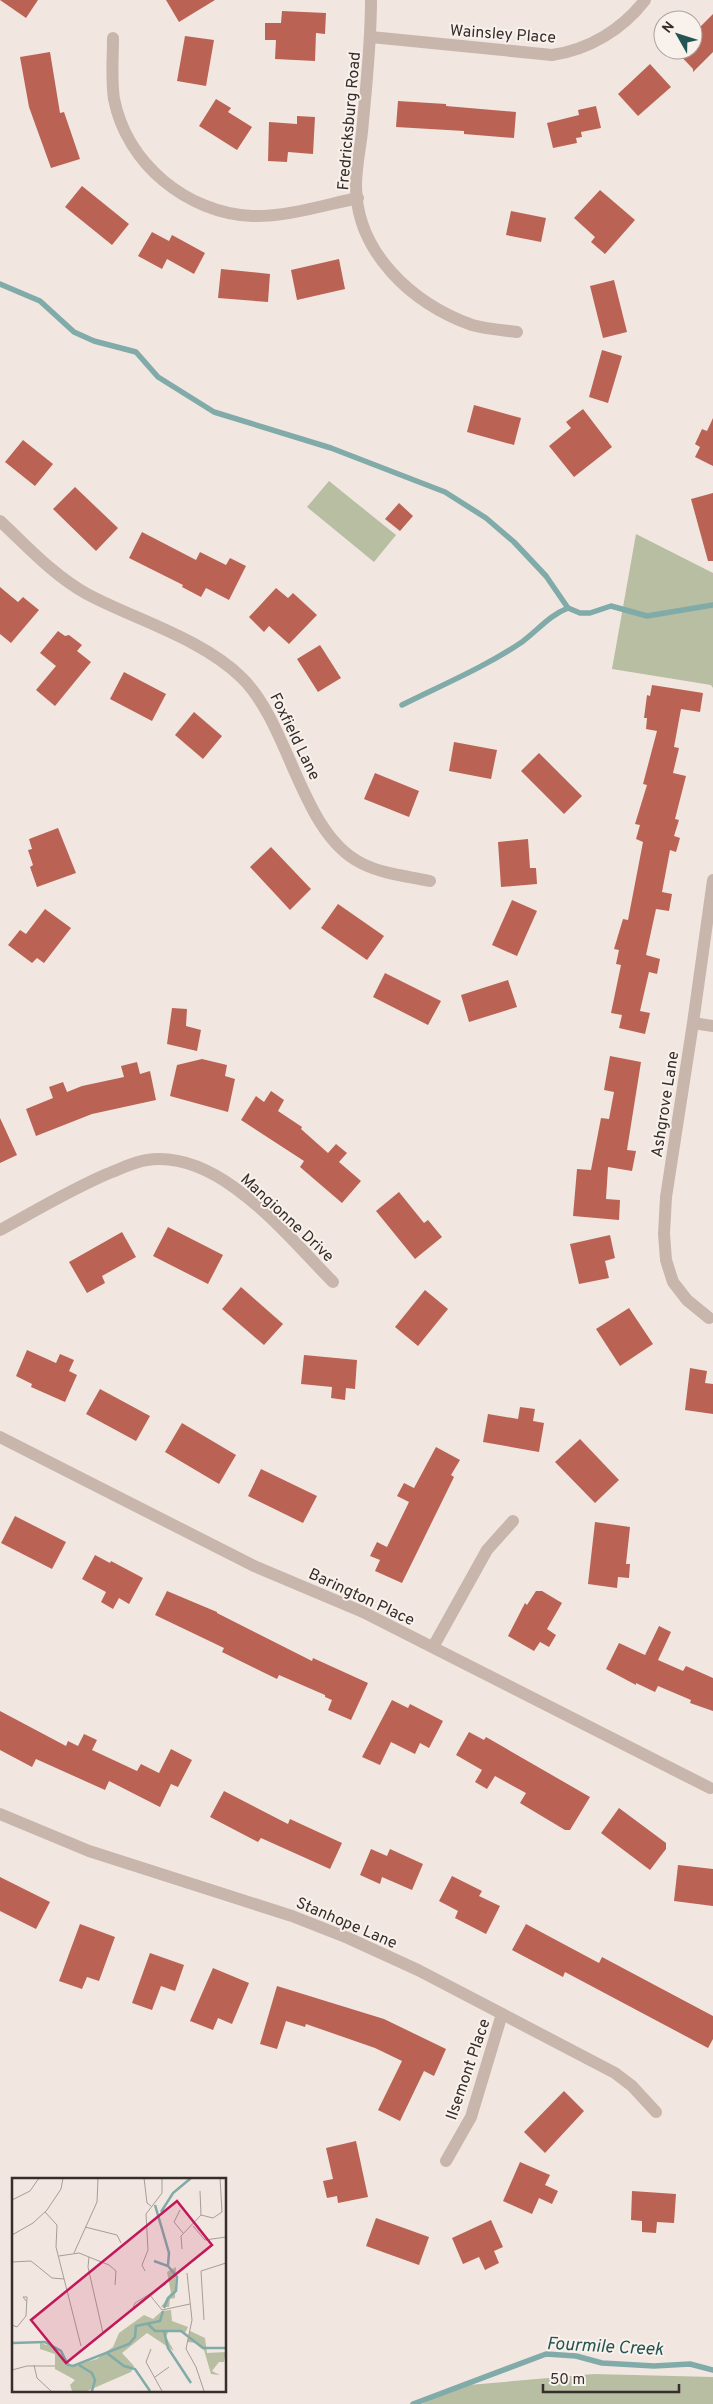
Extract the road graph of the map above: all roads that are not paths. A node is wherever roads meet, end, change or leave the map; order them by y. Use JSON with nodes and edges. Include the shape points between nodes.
{"nodes":[{"id":1,"x":371,"y":0,"type":"edge"},
{"id":2,"x":645,"y":0,"type":"edge"},
{"id":3,"x":371,"y":37,"type":"junction"},
{"id":4,"x":113,"y":38,"type":"dead end"},
{"id":5,"x":358,"y":198,"type":"junction"},
{"id":6,"x":517,"y":332,"type":"dead end"},
{"id":7,"x":0,"y":521,"type":"edge"},
{"id":8,"x":713,"y":880,"type":"edge"},
{"id":9,"x":430,"y":881,"type":"dead end"},
{"id":10,"x":693,"y":1022,"type":"junction"},
{"id":11,"x":713,"y":1026,"type":"edge"},
{"id":12,"x":0,"y":1230,"type":"edge"},
{"id":13,"x":333,"y":1282,"type":"dead end"},
{"id":14,"x":709,"y":1318,"type":"dead end"},
{"id":15,"x":0,"y":1437,"type":"edge"},
{"id":16,"x":513,"y":1521,"type":"dead end"},
{"id":17,"x":433,"y":1647,"type":"junction"},
{"id":18,"x":710,"y":1788,"type":"dead end"},
{"id":19,"x":0,"y":1814,"type":"edge"},
{"id":20,"x":502,"y":2014,"type":"junction"},
{"id":21,"x":656,"y":2112,"type":"dead end"},
{"id":22,"x":446,"y":2161,"type":"dead end"}],
"edges":[{"from":1,"to":3,"type":"street","name":"Fredricksburg Road"},
{"from":2,"to":3,"type":"street","name":"Wainsley Place","via":[[604,37],[579,49],[552,55]]},
{"from":3,"to":5,"type":"street","name":"Fredricksburg Road","via":[[356,186]]},
{"from":4,"to":5,"type":"street","via":[[114,98],[123,128],[141,157],[181,195],[209,209],[252,216]]},
{"from":5,"to":6,"type":"street","name":"Fredricksburg Road","via":[[372,244],[394,277],[408,290],[448,316],[475,326]]},
{"from":7,"to":9,"type":"street","name":"Foxfield Lane","via":[[85,593],[217,657],[258,695],[315,813],[337,844],[361,863],[383,872]]},
{"from":8,"to":10,"type":"street","name":"Ashgrove Lane"},
{"from":10,"to":11,"type":"street"},
{"from":10,"to":14,"type":"street","name":"Ashgrove Lane","via":[[666,1197],[664,1234],[666,1260],[673,1282],[687,1300]]},
{"from":12,"to":13,"type":"street","name":"Mangionne Drive","via":[[130,1164],[164,1159],[199,1166],[232,1185]]},
{"from":15,"to":17,"type":"street","name":"Barington Place","via":[[254,1566],[363,1612]]},
{"from":16,"to":17,"type":"street","via":[[487,1550]]},
{"from":17,"to":18,"type":"street","name":"Barington Place"},
{"from":19,"to":20,"type":"street","name":"Stanhope Lane","via":[[89,1851],[292,1916],[348,1938]]},
{"from":20,"to":21,"type":"street","name":"Stanhope Lane","via":[[615,2073]]},
{"from":20,"to":22,"type":"street","name":"Ilsemont Place","via":[[471,2117]]}]}
